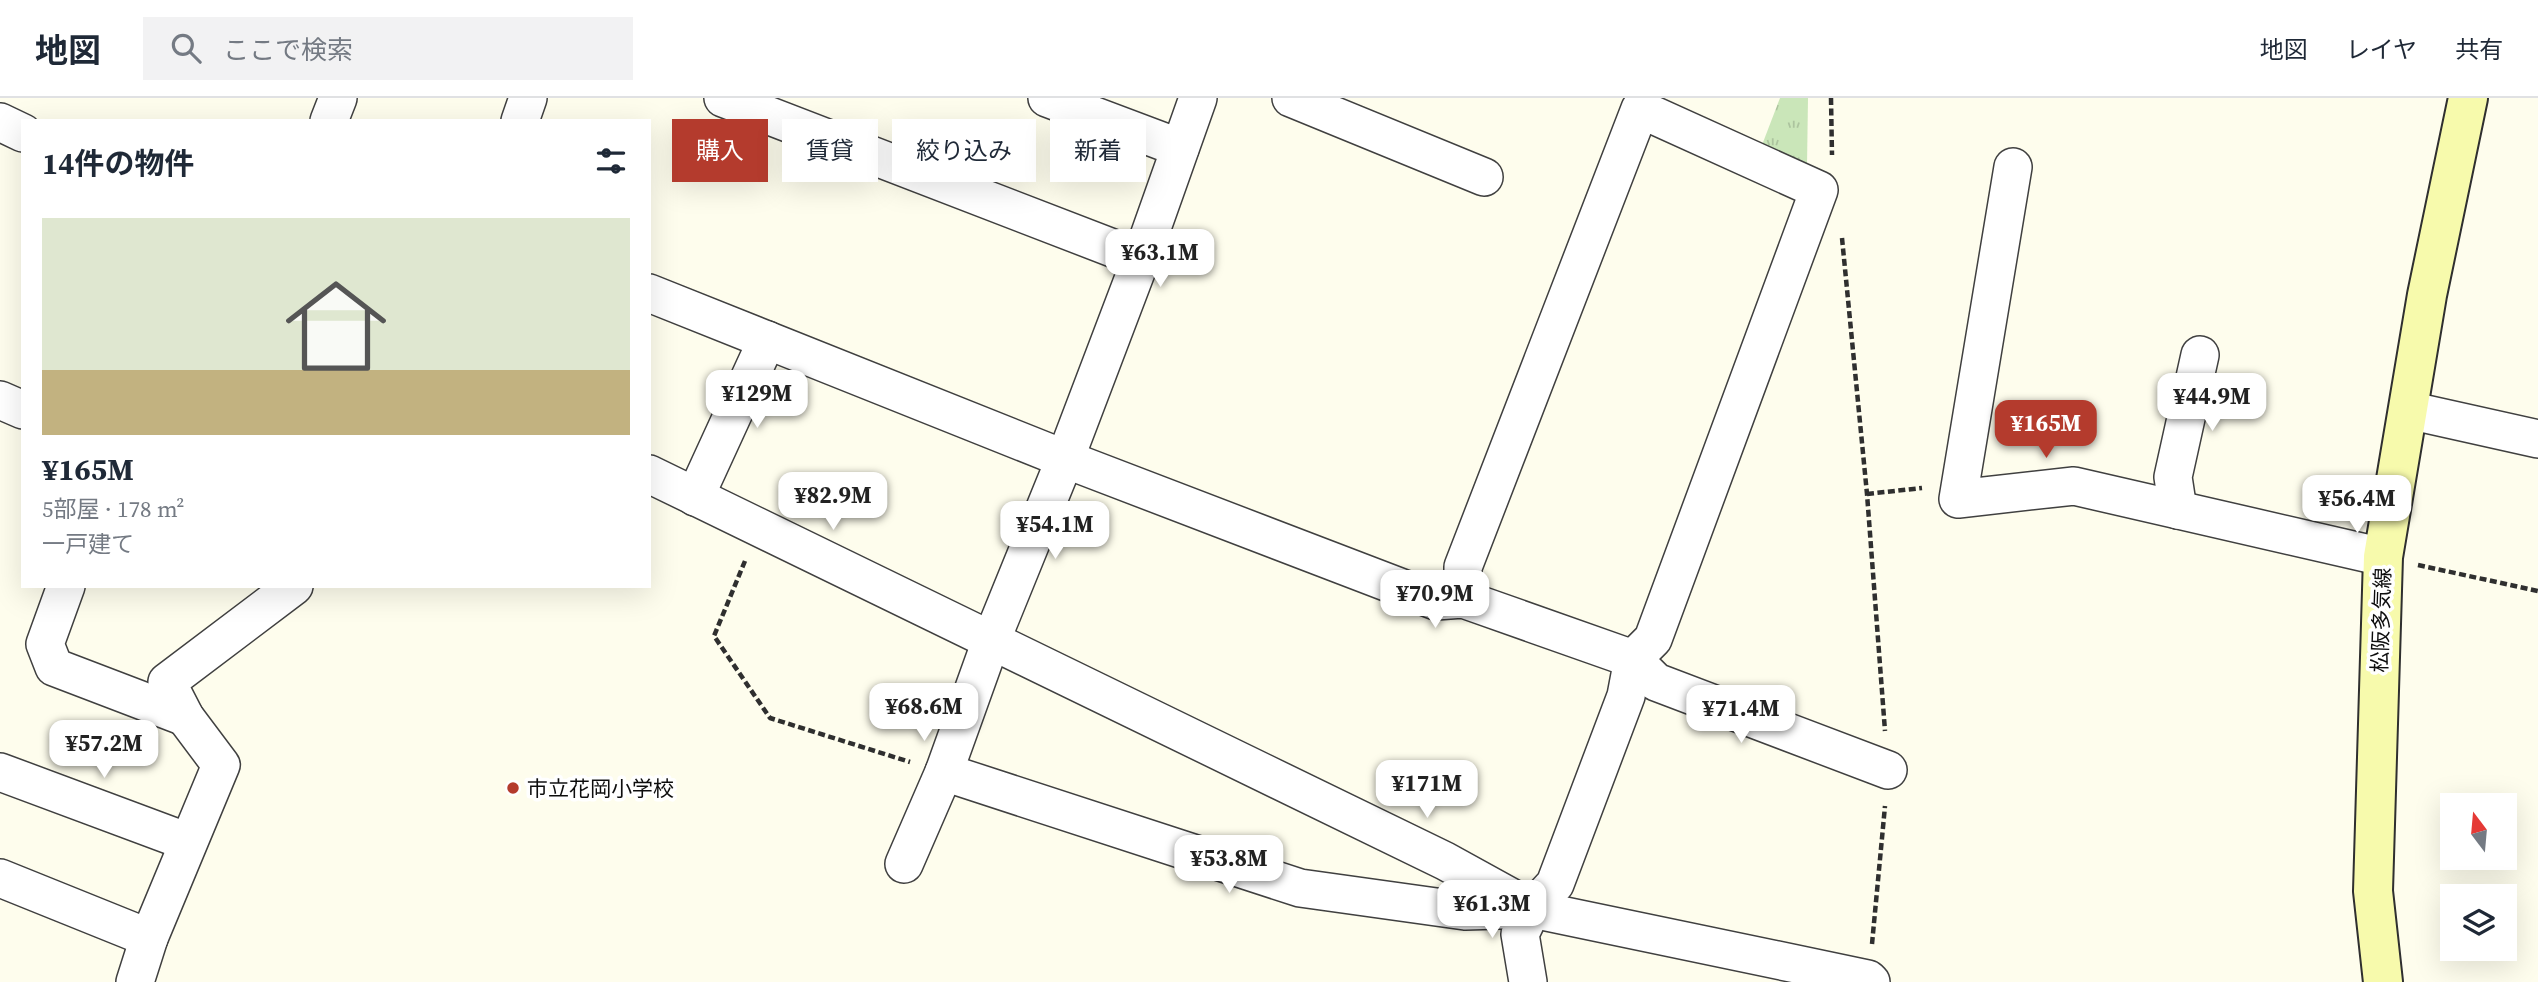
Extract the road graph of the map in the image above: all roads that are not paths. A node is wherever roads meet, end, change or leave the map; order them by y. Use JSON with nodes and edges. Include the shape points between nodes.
{"nodes":[{"id":1,"x":338,"y":98,"type":"edge"},
{"id":2,"x":528,"y":98,"type":"edge"},
{"id":3,"x":723,"y":98,"type":"edge"},
{"id":4,"x":1046,"y":98,"type":"edge"},
{"id":5,"x":1198,"y":98,"type":"edge"},
{"id":6,"x":1291,"y":98,"type":"edge"},
{"id":7,"x":2468,"y":98,"type":"edge"},
{"id":8,"x":330,"y":119,"type":"edge"},
{"id":9,"x":521,"y":119,"type":"edge"},
{"id":10,"x":0,"y":122,"type":"edge"},
{"id":11,"x":21,"y":131,"type":"edge"},
{"id":12,"x":1180,"y":148,"type":"junction"},
{"id":13,"x":2013,"y":167,"type":"dead end"},
{"id":14,"x":1484,"y":177,"type":"dead end"},
{"id":15,"x":1141,"y":260,"type":"junction"},
{"id":16,"x":651,"y":294,"type":"edge"},
{"id":17,"x":767,"y":340,"type":"junction"},
{"id":18,"x":2200,"y":355,"type":"dead end"},
{"id":19,"x":0,"y":400,"type":"edge"},
{"id":20,"x":21,"y":409,"type":"edge"},
{"id":21,"x":2408,"y":410,"type":"junction"},
{"id":22,"x":2538,"y":439,"type":"edge"},
{"id":23,"x":1065,"y":459,"type":"junction"},
{"id":24,"x":651,"y":475,"type":"edge"},
{"id":25,"x":695,"y":497,"type":"junction"},
{"id":26,"x":2178,"y":510,"type":"junction"},
{"id":27,"x":2383,"y":557,"type":"junction"},
{"id":28,"x":65,"y":588,"type":"edge"},
{"id":29,"x":291,"y":588,"type":"edge"},
{"id":30,"x":1463,"y":599,"type":"junction"},
{"id":31,"x":992,"y":641,"type":"junction"},
{"id":32,"x":1633,"y":659,"type":"junction"},
{"id":33,"x":185,"y":717,"type":"junction"},
{"id":34,"x":1888,"y":770,"type":"road end"},
{"id":35,"x":0,"y":772,"type":"edge"},
{"id":36,"x":944,"y":772,"type":"junction"},
{"id":37,"x":188,"y":842,"type":"junction"},
{"id":38,"x":904,"y":864,"type":"dead end"},
{"id":39,"x":0,"y":878,"type":"edge"},
{"id":40,"x":1532,"y":909,"type":"junction"},
{"id":41,"x":149,"y":938,"type":"junction"},
{"id":42,"x":1869,"y":981,"type":"edge"},
{"id":43,"x":135,"y":982,"type":"edge"},
{"id":44,"x":1528,"y":982,"type":"edge"},
{"id":45,"x":2383,"y":982,"type":"edge"}],
"edges":[{"from":1,"to":8,"type":"street"},
{"from":2,"to":9,"type":"street"},
{"from":3,"to":15,"type":"street"},
{"from":4,"to":12,"type":"street"},
{"from":5,"to":12,"type":"street"},
{"from":6,"to":14,"type":"street"},
{"from":7,"to":21,"type":"main road","name":"松阪多気線"},
{"from":10,"to":11,"type":"street"},
{"from":12,"to":15,"type":"street"},
{"from":13,"to":26,"type":"street","via":[[1958,499],[2074,486]]},
{"from":15,"to":23,"type":"street"},
{"from":16,"to":17,"type":"street"},
{"from":17,"to":23,"type":"street"},
{"from":17,"to":25,"type":"street"},
{"from":18,"to":26,"type":"street","via":[[2173,477]]},
{"from":19,"to":20,"type":"street"},
{"from":21,"to":22,"type":"street"},
{"from":21,"to":27,"type":"main road","name":"松阪多気線"},
{"from":23,"to":30,"type":"street","via":[[1436,601]]},
{"from":23,"to":31,"type":"street"},
{"from":24,"to":25,"type":"street"},
{"from":25,"to":31,"type":"street"},
{"from":26,"to":27,"type":"street"},
{"from":27,"to":45,"type":"main road","name":"松阪多気線","via":[[2374,891]]},
{"from":28,"to":33,"type":"street","via":[[45,644],[54,667]]},
{"from":29,"to":33,"type":"street","via":[[167,682]]},
{"from":30,"to":32,"type":"street"},
{"from":30,"to":32,"type":"street","via":[[1462,567],[1640,109],[1819,190],[1653,639]]},
{"from":31,"to":36,"type":"street"},
{"from":31,"to":40,"type":"street","via":[[1445,861]]},
{"from":32,"to":34,"type":"street","via":[[1656,682]]},
{"from":32,"to":40,"type":"street","via":[[1626,696],[1555,884]]},
{"from":33,"to":37,"type":"street","via":[[221,765]]},
{"from":35,"to":37,"type":"street"},
{"from":36,"to":38,"type":"street"},
{"from":36,"to":40,"type":"street","via":[[1300,888],[1465,911]]},
{"from":37,"to":41,"type":"street"},
{"from":39,"to":41,"type":"street"},
{"from":40,"to":42,"type":"street"},
{"from":40,"to":44,"type":"street","via":[[1520,934]]},
{"from":41,"to":43,"type":"street"}]}
